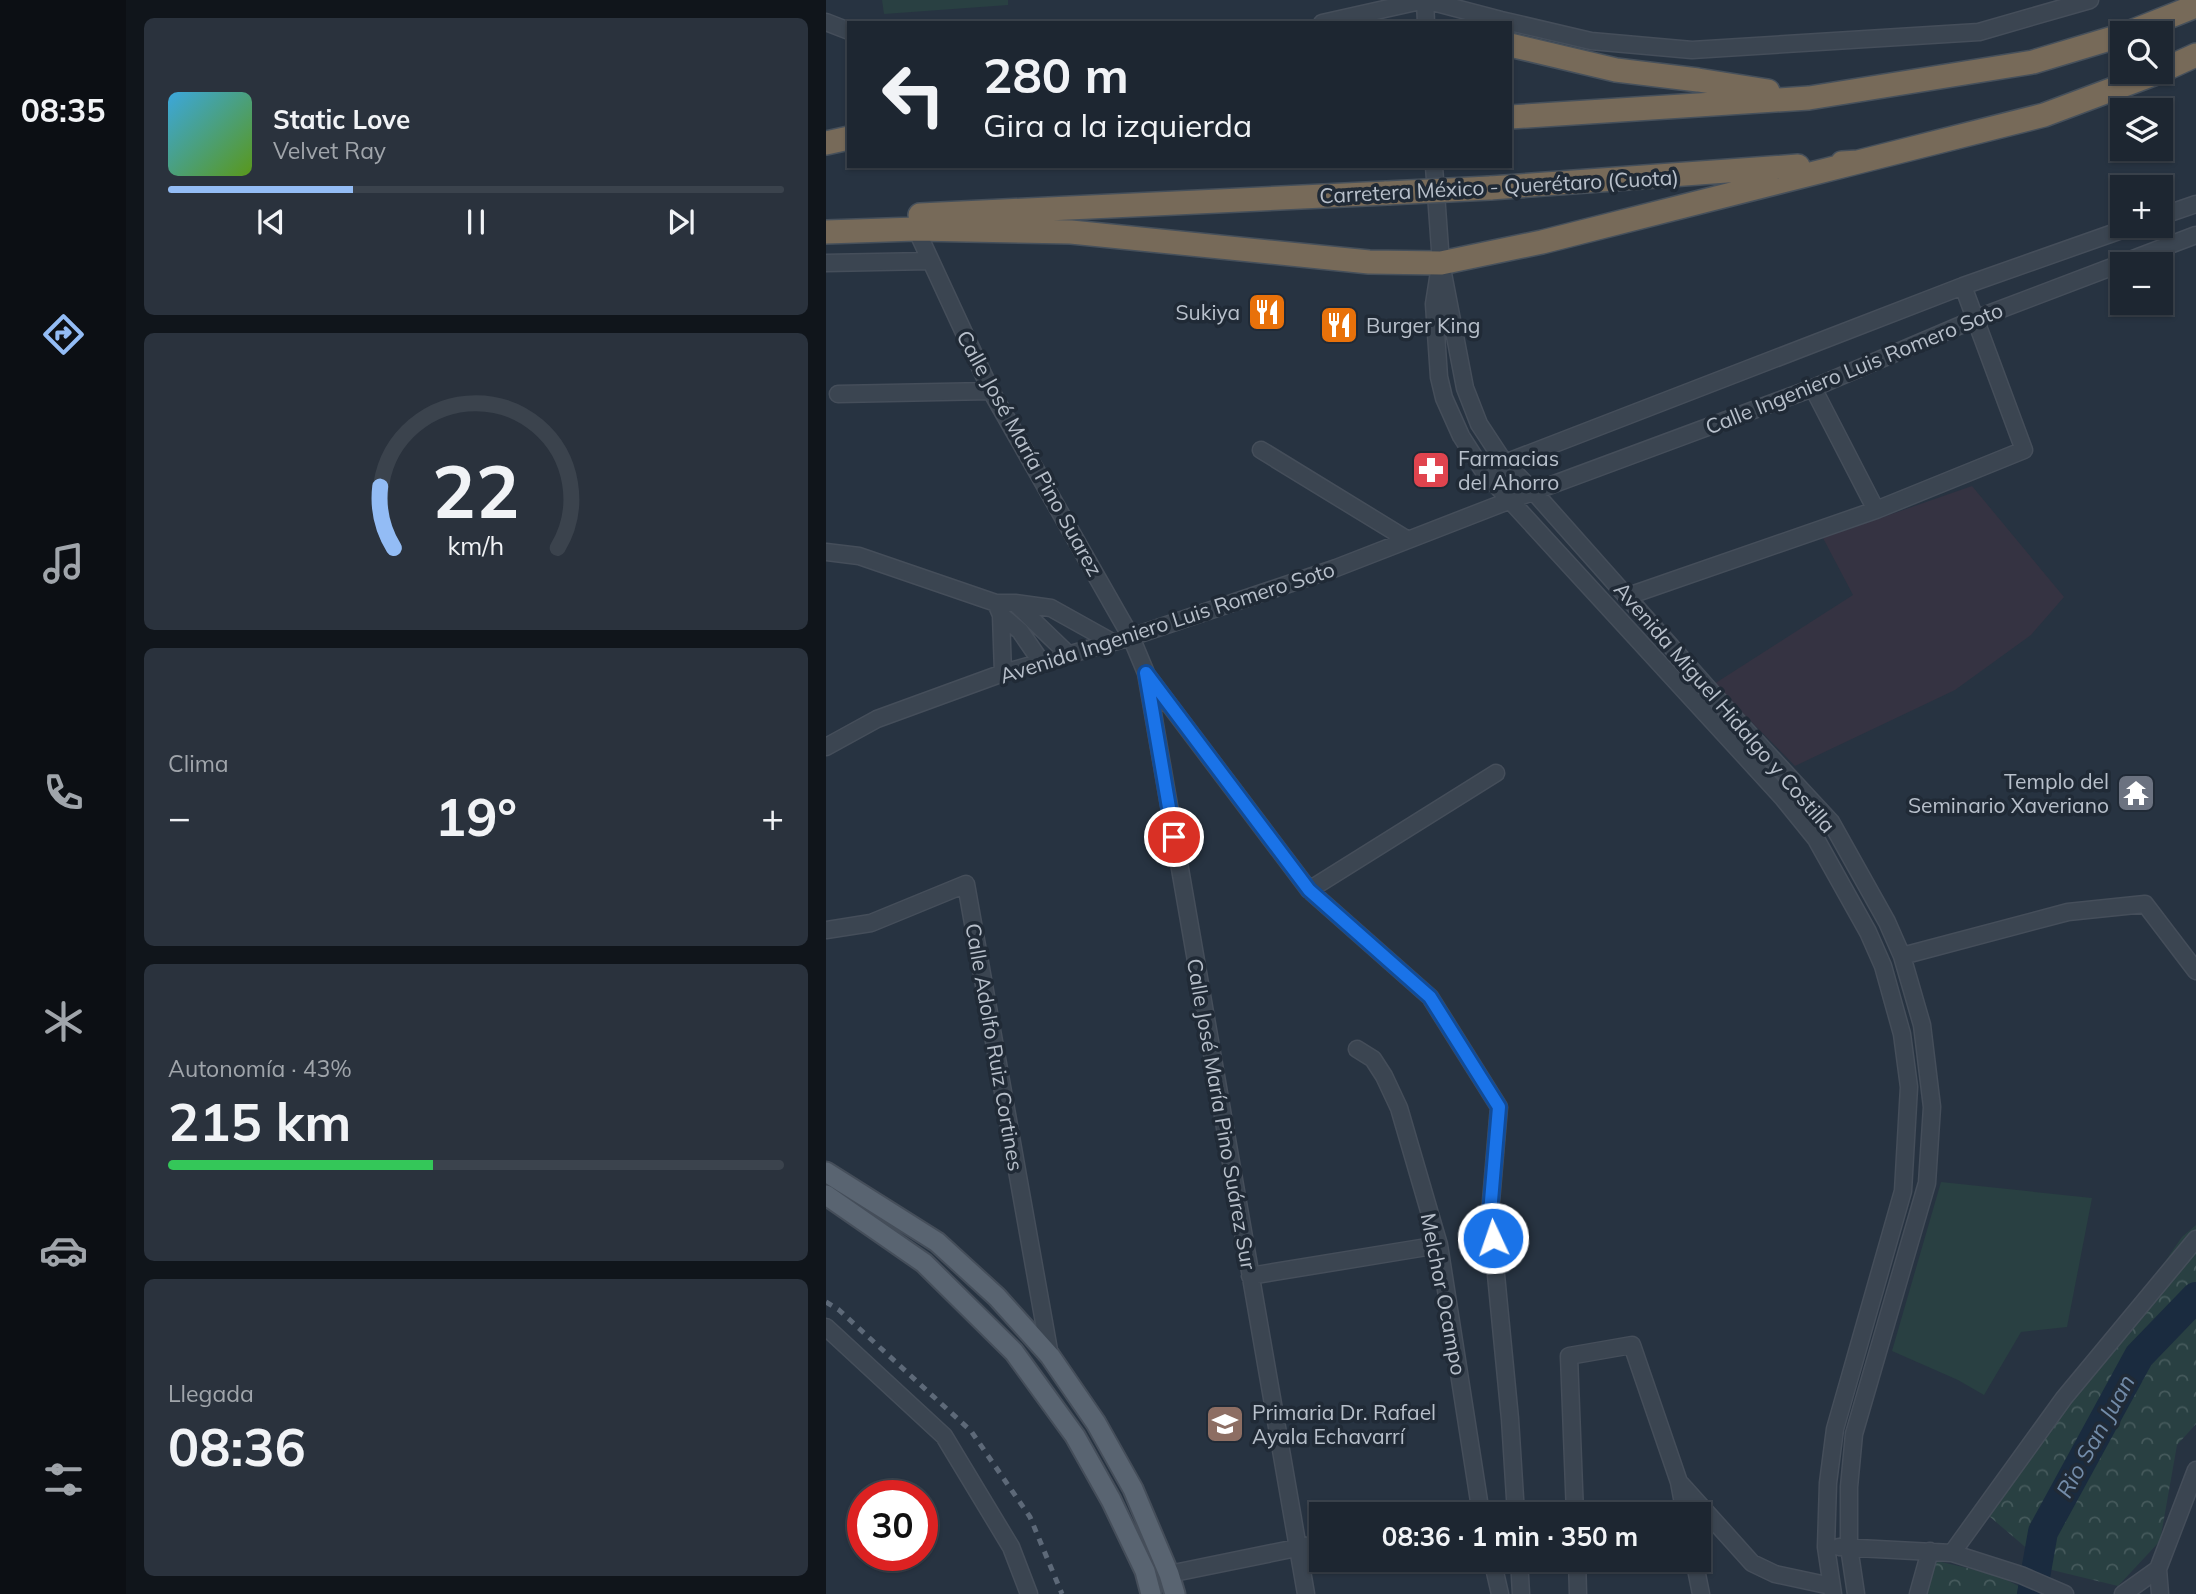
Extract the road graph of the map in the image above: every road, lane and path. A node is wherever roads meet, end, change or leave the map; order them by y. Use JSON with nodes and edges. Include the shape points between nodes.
{"nodes":[{"id":1,"x":1425,"y":0,"type":"edge"},
{"id":2,"x":2090,"y":0,"type":"edge"},
{"id":3,"x":2196,"y":6,"type":"edge"},
{"id":4,"x":1331,"y":21,"type":"edge"},
{"id":5,"x":1426,"y":21,"type":"edge"},
{"id":6,"x":1510,"y":21,"type":"edge"},
{"id":7,"x":1512,"y":21,"type":"edge"},
{"id":8,"x":2161,"y":21,"type":"edge"},
{"id":9,"x":826,"y":22,"type":"edge"},
{"id":10,"x":847,"y":30,"type":"edge"},
{"id":11,"x":2110,"y":39,"type":"edge"},
{"id":12,"x":1512,"y":45,"type":"edge"},
{"id":13,"x":2196,"y":55,"type":"edge"},
{"id":14,"x":2173,"y":65,"type":"edge"},
{"id":15,"x":2125,"y":84,"type":"edge"},
{"id":16,"x":1809,"y":97,"type":"junction"},
{"id":17,"x":1512,"y":117,"type":"edge"},
{"id":18,"x":847,"y":140,"type":"edge"},
{"id":19,"x":826,"y":143,"type":"edge"},
{"id":20,"x":1857,"y":162,"type":"junction"},
{"id":21,"x":1434,"y":168,"type":"edge"},
{"id":22,"x":2196,"y":204,"type":"edge"},
{"id":23,"x":2173,"y":212,"type":"edge"},
{"id":24,"x":826,"y":220,"type":"edge"},
{"id":25,"x":916,"y":229,"type":"junction"},
{"id":26,"x":826,"y":232,"type":"edge"},
{"id":27,"x":2110,"y":234,"type":"edge"},
{"id":28,"x":2196,"y":235,"type":"edge"},
{"id":29,"x":930,"y":261,"type":"junction"},
{"id":30,"x":826,"y":263,"type":"edge"},
{"id":31,"x":1441,"y":263,"type":"junction"},
{"id":32,"x":1964,"y":286,"type":"junction"},
{"id":33,"x":1975,"y":319,"type":"junction"},
{"id":34,"x":1813,"y":388,"type":"junction"},
{"id":35,"x":991,"y":391,"type":"junction"},
{"id":36,"x":838,"y":394,"type":"dead end"},
{"id":37,"x":1261,"y":450,"type":"dead end"},
{"id":38,"x":1504,"y":462,"type":"junction"},
{"id":39,"x":1484,"y":472,"type":"junction"},
{"id":40,"x":1534,"y":492,"type":"junction"},
{"id":41,"x":1511,"y":500,"type":"junction"},
{"id":42,"x":1876,"y":510,"type":"junction"},
{"id":43,"x":1408,"y":540,"type":"junction"},
{"id":44,"x":826,"y":552,"type":"edge"},
{"id":45,"x":1628,"y":596,"type":"junction"},
{"id":46,"x":1015,"y":603,"type":"junction"},
{"id":47,"x":999,"y":609,"type":"junction"},
{"id":48,"x":1131,"y":637,"type":"junction"},
{"id":49,"x":1112,"y":642,"type":"junction"},
{"id":50,"x":1069,"y":654,"type":"junction"},
{"id":51,"x":1042,"y":663,"type":"junction"},
{"id":52,"x":1003,"y":673,"type":"junction"},
{"id":53,"x":1146,"y":673,"type":"junction"},
{"id":54,"x":826,"y":747,"type":"edge"},
{"id":55,"x":1496,"y":773,"type":"dead end"},
{"id":56,"x":1309,"y":890,"type":"junction"},
{"id":57,"x":826,"y":930,"type":"edge"},
{"id":58,"x":1902,"y":956,"type":"junction"},
{"id":59,"x":2196,"y":971,"type":"edge"},
{"id":60,"x":1357,"y":1049,"type":"dead end"},
{"id":61,"x":826,"y":1172,"type":"edge"},
{"id":62,"x":826,"y":1195,"type":"edge"},
{"id":63,"x":2196,"y":1239,"type":"edge"},
{"id":64,"x":1439,"y":1245,"type":"junction"},
{"id":65,"x":1250,"y":1276,"type":"junction"},
{"id":66,"x":826,"y":1327,"type":"edge"},
{"id":67,"x":1050,"y":1356,"type":"junction"},
{"id":68,"x":2196,"y":1470,"type":"edge"},
{"id":69,"x":1679,"y":1482,"type":"junction"},
{"id":70,"x":1476,"y":1502,"type":"edge"},
{"id":71,"x":1515,"y":1502,"type":"edge"},
{"id":72,"x":1575,"y":1502,"type":"edge"},
{"id":73,"x":1683,"y":1502,"type":"edge"},
{"id":74,"x":1309,"y":1546,"type":"edge"},
{"id":75,"x":1849,"y":1546,"type":"junction"},
{"id":76,"x":1826,"y":1547,"type":"junction"},
{"id":77,"x":1297,"y":1548,"type":"junction"},
{"id":78,"x":1930,"y":1551,"type":"junction"},
{"id":79,"x":1952,"y":1553,"type":"junction"},
{"id":80,"x":2158,"y":1569,"type":"junction"},
{"id":81,"x":1495,"y":1572,"type":"edge"},
{"id":82,"x":1520,"y":1572,"type":"edge"},
{"id":83,"x":1577,"y":1572,"type":"edge"},
{"id":84,"x":1697,"y":1572,"type":"edge"},
{"id":85,"x":1169,"y":1574,"type":"junction"},
{"id":86,"x":1832,"y":1590,"type":"edge"},
{"id":87,"x":1029,"y":1594,"type":"edge"},
{"id":88,"x":1151,"y":1594,"type":"edge"},
{"id":89,"x":1175,"y":1594,"type":"edge"},
{"id":90,"x":1306,"y":1594,"type":"edge"},
{"id":91,"x":1500,"y":1594,"type":"edge"},
{"id":92,"x":1521,"y":1594,"type":"edge"},
{"id":93,"x":1578,"y":1594,"type":"edge"},
{"id":94,"x":1701,"y":1594,"type":"edge"},
{"id":95,"x":1856,"y":1594,"type":"edge"},
{"id":96,"x":1918,"y":1594,"type":"edge"},
{"id":97,"x":2065,"y":1594,"type":"edge"},
{"id":98,"x":2123,"y":1594,"type":"edge"},
{"id":99,"x":2160,"y":1594,"type":"edge"}],
"edges":[{"from":1,"to":4,"type":"street"},
{"from":1,"to":5,"type":"street"},
{"from":1,"to":6,"type":"street"},
{"from":2,"to":7,"type":"street","via":[[1979,32],[1692,50],[1591,41]]},
{"from":3,"to":8,"type":"highway"},
{"from":9,"to":10,"type":"street"},
{"from":11,"to":16,"type":"highway","via":[[2033,62]]},
{"from":12,"to":16,"type":"highway","via":[[1616,70]]},
{"from":13,"to":14,"type":"highway","name":"Carretera México - Querétaro (Cuota)"},
{"from":15,"to":20,"type":"highway","name":"Carretera México - Querétaro (Cuota)","via":[[2044,114]]},
{"from":16,"to":17,"type":"highway"},
{"from":18,"to":19,"type":"highway"},
{"from":20,"to":24,"type":"highway","name":"Carretera México - Querétaro (Cuota)","bridge":true,"via":[[1490,188]]},
{"from":20,"to":31,"type":"highway"},
{"from":21,"to":31,"type":"street","name":"Avenida Miguel Hidalgo y Costilla"},
{"from":22,"to":23,"type":"street"},
{"from":25,"to":26,"type":"highway"},
{"from":25,"to":29,"type":"street","name":"Calle José María Pino Suarez"},
{"from":25,"to":31,"type":"highway","via":[[1071,232],[1369,262]]},
{"from":27,"to":32,"type":"street"},
{"from":28,"to":33,"type":"street","name":"Calle Ingeniero Luis Romero Soto"},
{"from":29,"to":30,"type":"street"},
{"from":29,"to":35,"type":"street","name":"Calle José María Pino Suarez"},
{"from":31,"to":38,"type":"street","name":"Avenida Miguel Hidalgo y Costilla","via":[[1465,387],[1479,424]]},
{"from":31,"to":39,"type":"street","name":"Avenida Miguel Hidalgo y Costilla","via":[[1434,304],[1439,377],[1461,436]]},
{"from":32,"to":33,"type":"street"},
{"from":32,"to":38,"type":"street"},
{"from":33,"to":34,"type":"street","name":"Calle Ingeniero Luis Romero Soto"},
{"from":33,"to":42,"type":"street","via":[[2024,450]]},
{"from":34,"to":40,"type":"street","name":"Calle Ingeniero Luis Romero Soto"},
{"from":34,"to":42,"type":"street"},
{"from":35,"to":36,"type":"street"},
{"from":35,"to":48,"type":"street","name":"Calle José María Pino Suarez"},
{"from":37,"to":43,"type":"street"},
{"from":38,"to":39,"type":"street"},
{"from":38,"to":40,"type":"street","name":"Avenida Miguel Hidalgo y Costilla"},
{"from":39,"to":41,"type":"street","name":"Avenida Miguel Hidalgo y Costilla"},
{"from":40,"to":41,"type":"street","name":"Calle Ingeniero Luis Romero Soto"},
{"from":40,"to":45,"type":"street","name":"Avenida Miguel Hidalgo y Costilla"},
{"from":41,"to":43,"type":"street","name":"Avenida Ingeniero Luis Romero Soto"},
{"from":41,"to":76,"type":"street","name":"Avenida Miguel Hidalgo y Costilla","via":[[1816,839],[1883,966],[1902,1034],[1909,1087],[1903,1191],[1835,1429]]},
{"from":42,"to":45,"type":"street"},
{"from":43,"to":48,"type":"street","name":"Avenida Ingeniero Luis Romero Soto"},
{"from":44,"to":47,"type":"street","via":[[859,556]]},
{"from":45,"to":58,"type":"street","name":"Avenida Miguel Hidalgo y Costilla","via":[[1830,822]]},
{"from":46,"to":47,"type":"street"},
{"from":46,"to":49,"type":"street","via":[[1051,608]]},
{"from":46,"to":50,"type":"street"},
{"from":47,"to":51,"type":"street"},
{"from":47,"to":52,"type":"street"},
{"from":48,"to":49,"type":"street","name":"Avenida Ingeniero Luis Romero Soto"},
{"from":48,"to":53,"type":"street","name":"Calle José María Pino Suárez Sur"},
{"from":49,"to":50,"type":"street","name":"Avenida Ingeniero Luis Romero Soto"},
{"from":50,"to":51,"type":"street","name":"Avenida Ingeniero Luis Romero Soto"},
{"from":51,"to":52,"type":"street","name":"Avenida Ingeniero Luis Romero Soto"},
{"from":52,"to":54,"type":"street","name":"Avenida Ingeniero Luis Romero Soto","via":[[877,719]]},
{"from":53,"to":56,"type":"street"},
{"from":53,"to":65,"type":"street","name":"Calle José María Pino Suárez Sur"},
{"from":55,"to":56,"type":"street"},
{"from":56,"to":71,"type":"street","via":[[1430,997],[1499,1107],[1490,1213]]},
{"from":57,"to":67,"type":"street","name":"Calle Adolfo Ruiz Cortines","via":[[871,923],[966,884]]},
{"from":58,"to":59,"type":"street","via":[[2068,912],[2145,904]]},
{"from":58,"to":75,"type":"street","name":"Avenida Miguel Hidalgo y Costilla","via":[[1922,1024],[1932,1107],[1927,1183],[1854,1434]]},
{"from":60,"to":64,"type":"street","name":"Melchor Ocampo","via":[[1373,1059],[1399,1108]]},
{"from":61,"to":67,"type":"main road","via":[[937,1242],[997,1297]]},
{"from":62,"to":88,"type":"main road","via":[[924,1263],[1014,1352],[1075,1436],[1111,1500]]},
{"from":63,"to":79,"type":"street","via":[[2064,1398]]},
{"from":64,"to":65,"type":"street"},
{"from":64,"to":70,"type":"street","name":"Melchor Ocampo"},
{"from":65,"to":77,"type":"street","name":"Calle José María Pino Suárez Sur"},
{"from":66,"to":87,"type":"street","via":[[944,1436],[1011,1547]]},
{"from":67,"to":85,"type":"main road","via":[[1096,1423],[1133,1489]]},
{"from":68,"to":80,"type":"street"},
{"from":69,"to":72,"type":"street","via":[[1632,1345],[1569,1356]]},
{"from":69,"to":73,"type":"street"},
{"from":69,"to":86,"type":"street","via":[[1752,1563]]},
{"from":74,"to":77,"type":"street"},
{"from":75,"to":76,"type":"street"},
{"from":75,"to":78,"type":"street"},
{"from":75,"to":95,"type":"street","name":"Avenida Miguel Hidalgo y Costilla"},
{"from":76,"to":86,"type":"street","name":"Avenida Miguel Hidalgo y Costilla"},
{"from":77,"to":85,"type":"street"},
{"from":77,"to":90,"type":"street","name":"Calle José María Pino Suárez Sur"},
{"from":78,"to":79,"type":"street"},
{"from":78,"to":96,"type":"street"},
{"from":79,"to":97,"type":"street"},
{"from":80,"to":98,"type":"street"},
{"from":80,"to":99,"type":"street"},
{"from":81,"to":91,"type":"street"},
{"from":82,"to":92,"type":"street"},
{"from":83,"to":93,"type":"street"},
{"from":84,"to":94,"type":"street"},
{"from":85,"to":89,"type":"main road"}]}
